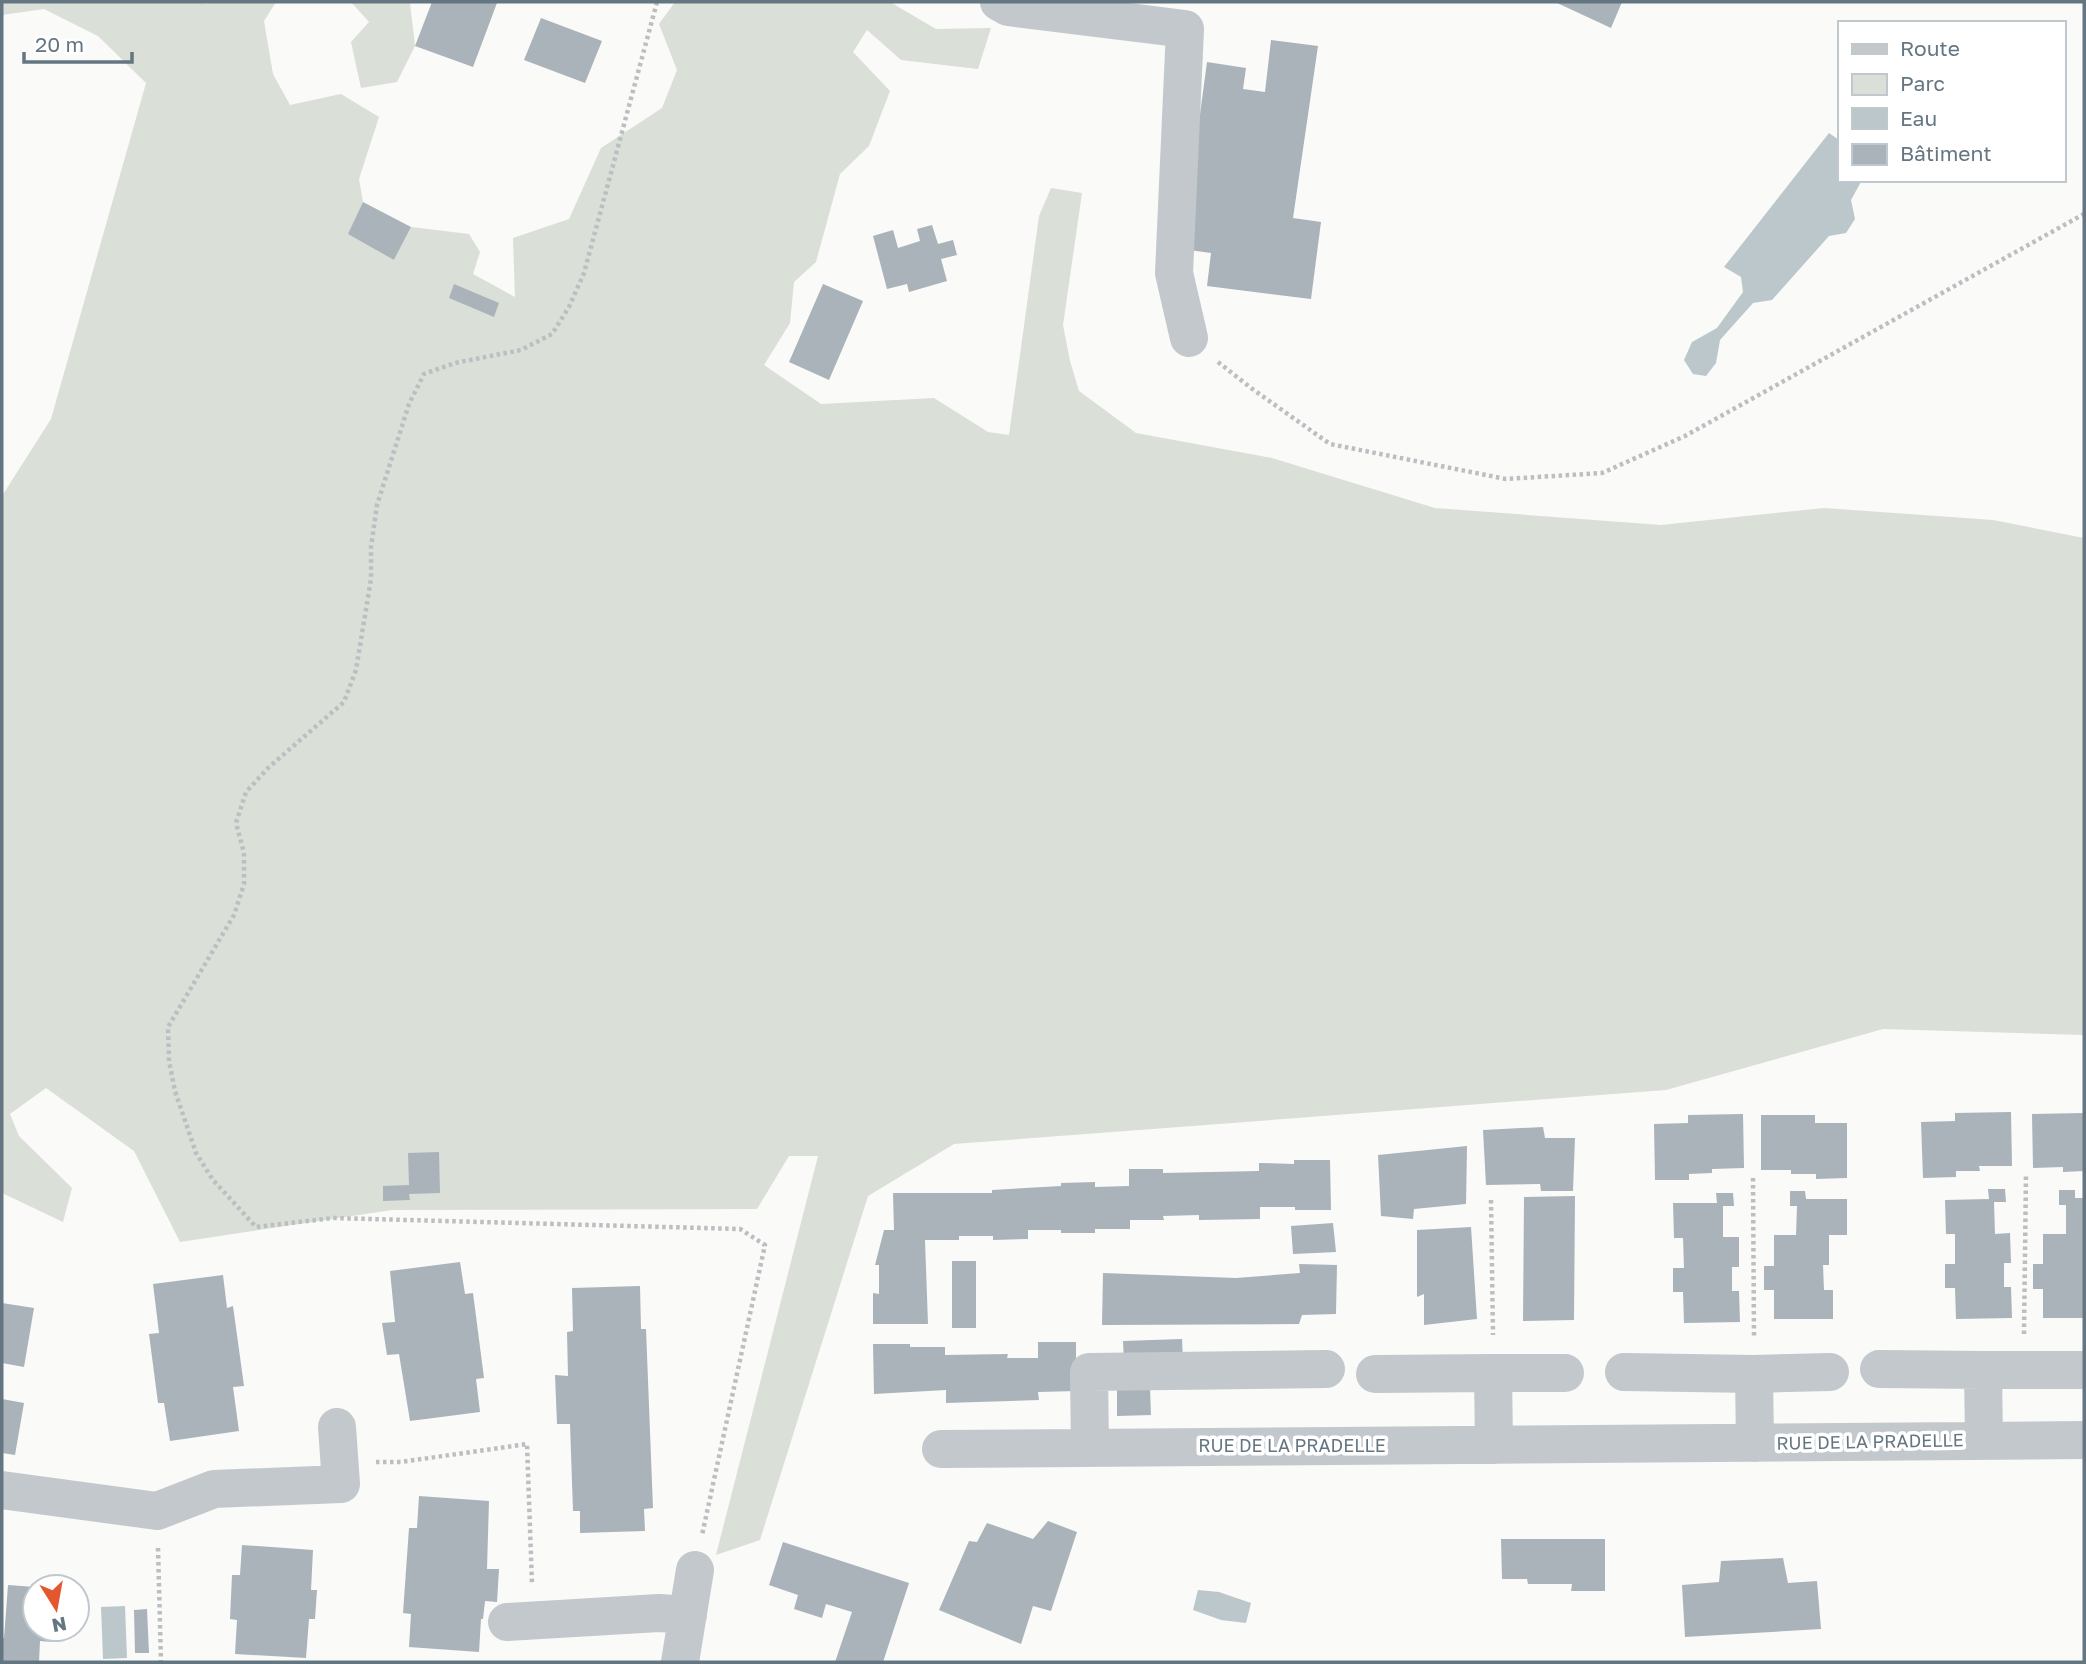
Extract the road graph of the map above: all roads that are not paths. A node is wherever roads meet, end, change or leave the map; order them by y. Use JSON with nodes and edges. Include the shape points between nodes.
{"nodes":[{"id":1,"x":999,"y":2,"type":"edge"},
{"id":2,"x":1189,"y":338,"type":"road end"},
{"id":3,"x":1326,"y":1369,"type":"dead end"},
{"id":4,"x":1879,"y":1369,"type":"dead end"},
{"id":5,"x":1983,"y":1370,"type":"junction"},
{"id":6,"x":2082,"y":1370,"type":"dead end"},
{"id":7,"x":1830,"y":1372,"type":"dead end"},
{"id":8,"x":1493,"y":1373,"type":"junction"},
{"id":9,"x":1565,"y":1373,"type":"dead end"},
{"id":10,"x":1624,"y":1373,"type":"dead end"},
{"id":11,"x":1375,"y":1374,"type":"dead end"},
{"id":12,"x":1754,"y":1374,"type":"junction"},
{"id":13,"x":2084,"y":1440,"type":"edge"},
{"id":14,"x":1984,"y":1441,"type":"junction"},
{"id":15,"x":1755,"y":1443,"type":"junction"},
{"id":16,"x":338,"y":1445,"type":"road end"},
{"id":17,"x":1494,"y":1445,"type":"junction"},
{"id":18,"x":1090,"y":1448,"type":"junction"},
{"id":19,"x":940,"y":1449,"type":"dead end"},
{"id":20,"x":2,"y":1490,"type":"edge"},
{"id":21,"x":695,"y":1570,"type":"road end"},
{"id":22,"x":688,"y":1615,"type":"junction"},
{"id":23,"x":520,"y":1621,"type":"road end"},
{"id":24,"x":681,"y":1662,"type":"edge"}],
"edges":[{"from":1,"to":2,"type":"street","via":[[1008,7],[1185,29],[1174,273]]},
{"from":3,"to":18,"type":"street","via":[[1089,1372]]},
{"from":4,"to":5,"type":"street"},
{"from":5,"to":6,"type":"street"},
{"from":5,"to":14,"type":"street","name":"RUE DE LA PRADELLE"},
{"from":7,"to":12,"type":"street"},
{"from":8,"to":9,"type":"street"},
{"from":8,"to":11,"type":"street"},
{"from":8,"to":17,"type":"street"},
{"from":10,"to":12,"type":"street"},
{"from":12,"to":15,"type":"street","name":"RUE DE LA PRADELLE"},
{"from":13,"to":14,"type":"street","name":"RUE DE LA PRADELLE"},
{"from":14,"to":15,"type":"street","name":"RUE DE LA PRADELLE"},
{"from":15,"to":17,"type":"street","name":"RUE DE LA PRADELLE"},
{"from":16,"to":20,"type":"street","via":[[341,1484],[214,1489],[157,1511]]},
{"from":17,"to":18,"type":"street","name":"RUE DE LA PRADELLE"},
{"from":18,"to":19,"type":"street","name":"RUE DE LA PRADELLE"},
{"from":21,"to":22,"type":"street"},
{"from":22,"to":23,"type":"street"},
{"from":22,"to":24,"type":"street"}]}
